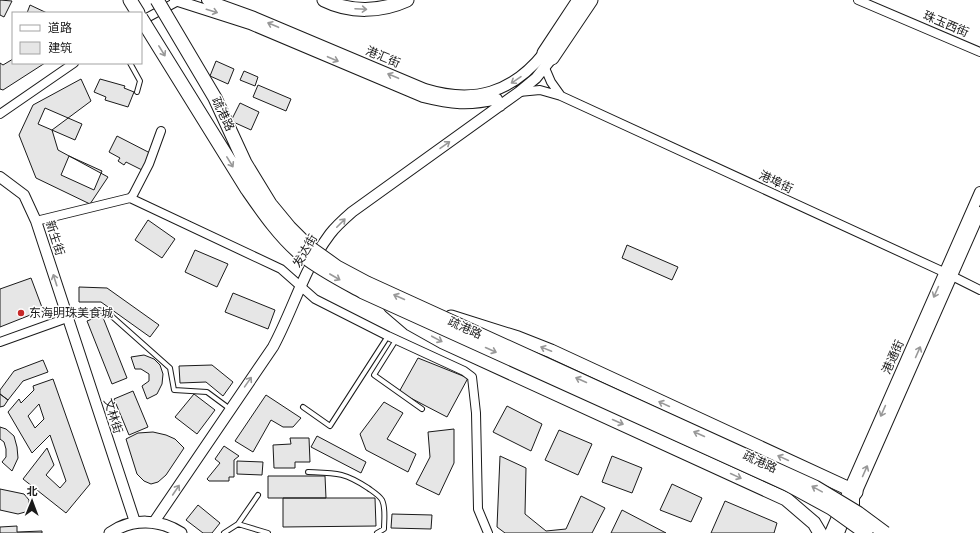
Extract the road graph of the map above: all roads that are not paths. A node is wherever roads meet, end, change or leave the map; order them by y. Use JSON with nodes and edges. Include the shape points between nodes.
{"nodes":[{"id":1,"x":130,"y":0,"type":"edge"},
{"id":2,"x":157,"y":0,"type":"edge"},
{"id":3,"x":178,"y":0,"type":"edge"},
{"id":4,"x":207,"y":0,"type":"edge"},
{"id":5,"x":324,"y":0,"type":"edge"},
{"id":6,"x":408,"y":0,"type":"edge"},
{"id":7,"x":579,"y":0,"type":"edge"},
{"id":8,"x":591,"y":0,"type":"edge"},
{"id":9,"x":858,"y":0,"type":"edge"},
{"id":10,"x":137,"y":12,"type":"edge"},
{"id":11,"x":142,"y":19,"type":"edge"},
{"id":12,"x":142,"y":22,"type":"edge"},
{"id":13,"x":980,"y":52,"type":"edge"},
{"id":14,"x":547,"y":60,"type":"junction"},
{"id":15,"x":73,"y":64,"type":"edge"},
{"id":16,"x":131,"y":64,"type":"edge"},
{"id":17,"x":137,"y":92,"type":"dead end"},
{"id":18,"x":519,"y":92,"type":"junction"},
{"id":19,"x":561,"y":96,"type":"junction"},
{"id":20,"x":497,"y":99,"type":"junction"},
{"id":21,"x":0,"y":114,"type":"edge"},
{"id":22,"x":161,"y":131,"type":"dead end"},
{"id":23,"x":0,"y":178,"type":"edge"},
{"id":24,"x":980,"y":192,"type":"edge"},
{"id":25,"x":130,"y":198,"type":"junction"},
{"id":26,"x":980,"y":212,"type":"edge"},
{"id":27,"x":36,"y":221,"type":"junction"},
{"id":28,"x":948,"y":274,"type":"junction"},
{"id":29,"x":300,"y":286,"type":"junction"},
{"id":30,"x":980,"y":290,"type":"edge"},
{"id":31,"x":382,"y":300,"type":"junction"},
{"id":32,"x":422,"y":308,"type":"junction"},
{"id":33,"x":67,"y":318,"type":"junction"},
{"id":34,"x":388,"y":336,"type":"junction"},
{"id":35,"x":396,"y":340,"type":"junction"},
{"id":36,"x":0,"y":342,"type":"edge"},
{"id":37,"x":303,"y":407,"type":"dead end"},
{"id":38,"x":230,"y":409,"type":"junction"},
{"id":39,"x":422,"y":409,"type":"dead end"},
{"id":40,"x":308,"y":472,"type":"dead end"},
{"id":41,"x":853,"y":493,"type":"junction"},
{"id":42,"x":258,"y":495,"type":"dead end"},
{"id":43,"x":134,"y":522,"type":"junction"},
{"id":44,"x":154,"y":522,"type":"junction"},
{"id":45,"x":238,"y":524,"type":"junction"},
{"id":46,"x":110,"y":533,"type":"edge"},
{"id":47,"x":181,"y":533,"type":"edge"},
{"id":48,"x":224,"y":533,"type":"edge"},
{"id":49,"x":268,"y":533,"type":"edge"},
{"id":50,"x":377,"y":533,"type":"edge"},
{"id":51,"x":488,"y":533,"type":"edge"},
{"id":52,"x":820,"y":533,"type":"edge"},
{"id":53,"x":830,"y":533,"type":"edge"},
{"id":54,"x":840,"y":533,"type":"edge"},
{"id":55,"x":857,"y":533,"type":"edge"},
{"id":56,"x":866,"y":533,"type":"edge"},
{"id":57,"x":885,"y":533,"type":"edge"}],
"edges":[{"from":1,"to":10,"type":"highway"},
{"from":32,"to":2,"type":"highway","name":"疏港路","one_way":true,"bridge":true,"via":[[338,267],[309,247],[289,227],[256,182],[215,98]]},
{"from":3,"to":11,"type":"street"},
{"from":3,"to":20,"type":"street","name":"港汇街","one_way":true,"via":[[250,24],[423,97],[464,105]]},
{"from":20,"to":4,"type":"street","name":"港汇街","one_way":true,"via":[[441,94],[425,89],[254,17]]},
{"from":5,"to":6,"type":"highway","one_way":true,"via":[[343,7],[365,9],[385,7]]},
{"from":7,"to":14,"type":"highway"},
{"from":8,"to":14,"type":"highway"},
{"from":9,"to":13,"type":"street","name":"珠玉西街"},
{"from":12,"to":31,"type":"highway","name":"疏港路","one_way":true,"bridge":true,"via":[[247,189],[281,234],[302,255],[333,276]]},
{"from":14,"to":18,"type":"street","name":"发达街"},
{"from":14,"to":19,"type":"street","via":[[551,82]]},
{"from":14,"to":20,"type":"street","name":"港汇街","one_way":true,"via":[[511,84]]},
{"from":15,"to":21,"type":"street"},
{"from":16,"to":17,"type":"lane","via":[[140,81]]},
{"from":18,"to":19,"type":"street","name":"港埠街","via":[[540,90]]},
{"from":18,"to":20,"type":"street","name":"发达街"},
{"from":19,"to":28,"type":"street","name":"港埠街"},
{"from":29,"to":20,"type":"street","name":"发达街","one_way":true,"via":[[330,234],[352,212]]},
{"from":22,"to":25,"type":"street","via":[[149,164]]},
{"from":23,"to":27,"type":"street","name":"新生街","via":[[24,196]]},
{"from":24,"to":28,"type":"street","name":"港通街"},
{"from":25,"to":27,"type":"street"},
{"from":25,"to":29,"type":"street","via":[[281,269]]},
{"from":26,"to":28,"type":"street","name":"港通街"},
{"from":33,"to":27,"type":"street","name":"新生街","one_way":true},
{"from":28,"to":30,"type":"street","name":"港埠街"},
{"from":28,"to":41,"type":"street","name":"港通街"},
{"from":29,"to":34,"type":"street","via":[[315,299]]},
{"from":38,"to":29,"type":"street","name":"发达街","one_way":true,"via":[[285,325]]},
{"from":31,"to":52,"type":"highway","one_way":true,"bridge":true,"via":[[411,324],[442,342],[786,498],[814,523]]},
{"from":31,"to":56,"type":"highway","name":"疏港路","one_way":true,"bridge":true,"via":[[787,484],[831,508]]},
{"from":41,"to":32,"type":"highway","one_way":true,"bridge":true,"via":[[551,351]]},
{"from":57,"to":32,"type":"highway","name":"疏港路","one_way":true,"bridge":true,"via":[[815,487]]},
{"from":33,"to":36,"type":"street"},
{"from":33,"to":38,"type":"lane","via":[[98,310],[107,312],[170,368],[174,390],[207,392]]},
{"from":33,"to":43,"type":"street","name":"文林街"},
{"from":34,"to":35,"type":"street"},
{"from":34,"to":37,"type":"lane","via":[[330,426]]},
{"from":35,"to":39,"type":"lane","via":[[374,375]]},
{"from":35,"to":51,"type":"street","via":[[472,377],[476,413],[478,509]]},
{"from":44,"to":38,"type":"street","name":"发达街","one_way":true},
{"from":40,"to":50,"type":"lane","via":[[338,473],[352,478],[375,493],[382,500],[383,507],[384,528]]},
{"from":41,"to":53,"type":"street","name":"港通街"},
{"from":41,"to":54,"type":"street","name":"港通街"},
{"from":41,"to":55,"type":"main road","via":[[852,512]]},
{"from":42,"to":45,"type":"lane"},
{"from":43,"to":44,"type":"main road"},
{"from":43,"to":46,"type":"main road"},
{"from":44,"to":47,"type":"main road"},
{"from":45,"to":48,"type":"lane"},
{"from":45,"to":49,"type":"lane"}]}
